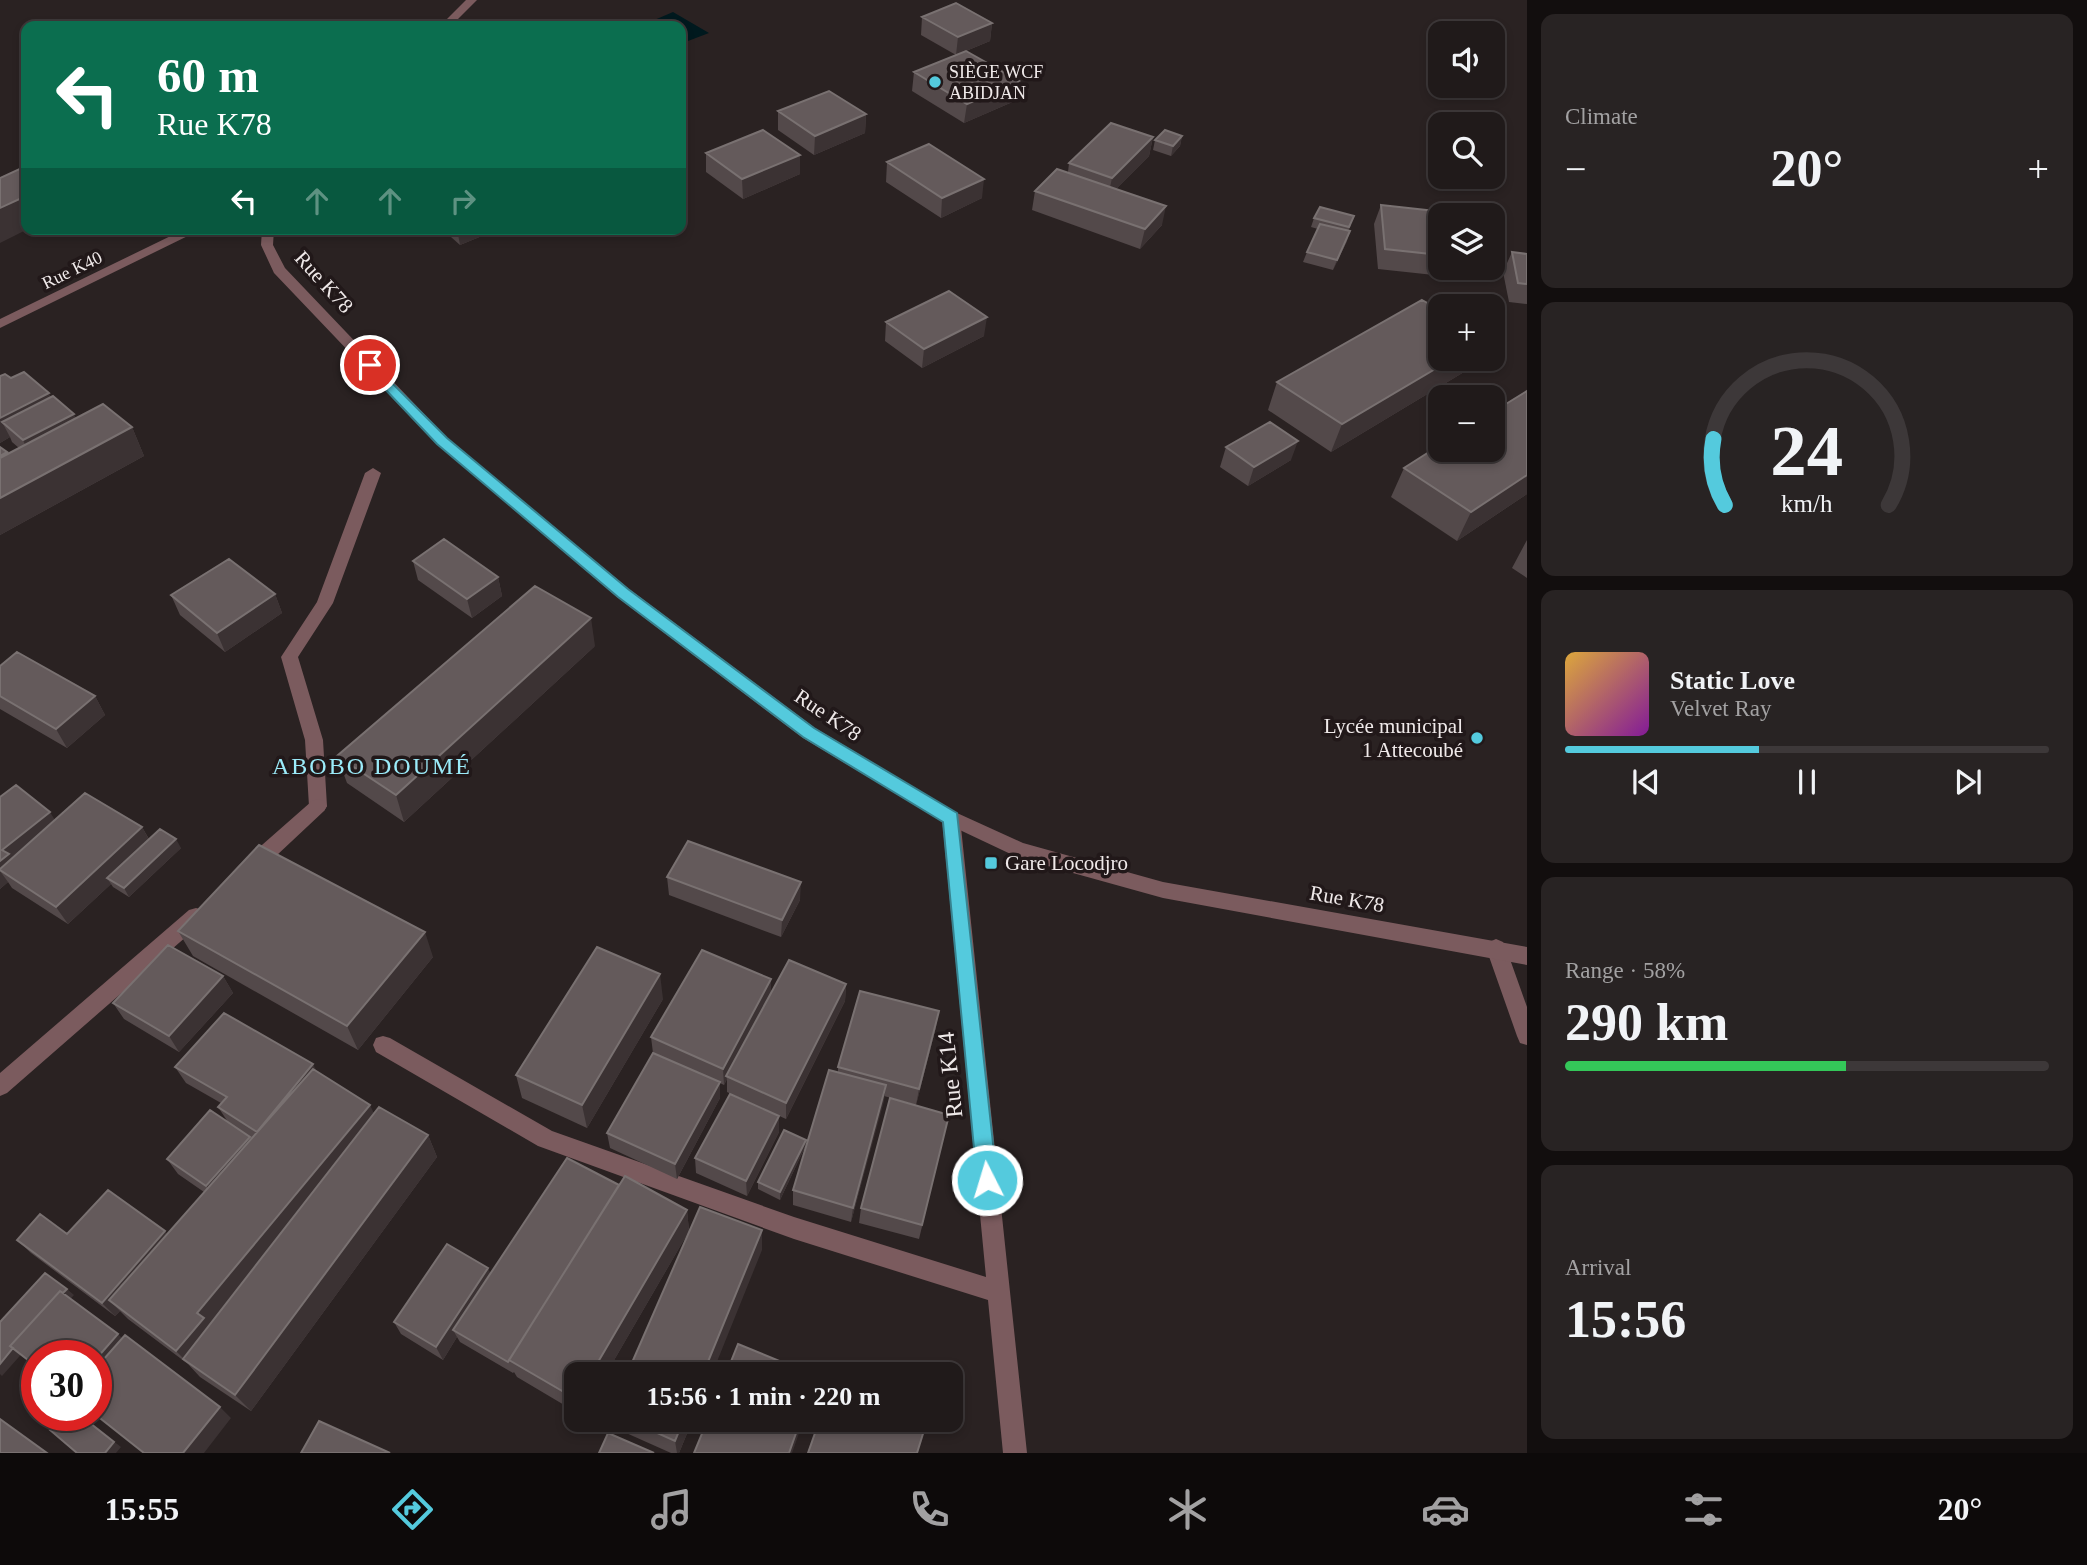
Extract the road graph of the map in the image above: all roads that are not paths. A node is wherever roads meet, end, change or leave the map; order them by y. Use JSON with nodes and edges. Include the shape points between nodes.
{"nodes":[{"id":1,"x":472,"y":0,"type":"edge"},
{"id":2,"x":450,"y":21,"type":"edge"},
{"id":3,"x":184,"y":235,"type":"edge"},
{"id":4,"x":268,"y":235,"type":"edge"},
{"id":5,"x":0,"y":324,"type":"edge"},
{"id":6,"x":373,"y":473,"type":"dead end"},
{"id":7,"x":951,"y":818,"type":"junction"},
{"id":8,"x":237,"y":879,"type":"edge"},
{"id":9,"x":206,"y":907,"type":"edge"},
{"id":10,"x":1496,"y":948,"type":"junction"},
{"id":11,"x":1527,"y":956,"type":"edge"},
{"id":12,"x":1527,"y":1036,"type":"edge"},
{"id":13,"x":383,"y":1045,"type":"dead end"},
{"id":14,"x":0,"y":1086,"type":"edge"},
{"id":15,"x":998,"y":1292,"type":"junction"},
{"id":16,"x":1015,"y":1453,"type":"edge"}],
"edges":[{"from":1,"to":2,"type":"street"},
{"from":3,"to":5,"type":"street","name":"Rue K40"},
{"from":4,"to":7,"type":"street","name":"Rue K78","via":[[267,245],[279,270],[442,441],[623,593],[808,733]]},
{"from":6,"to":8,"type":"street","via":[[325,603],[289,657],[314,740],[318,806]]},
{"from":7,"to":10,"type":"street","name":"Rue K78","via":[[1019,850],[1163,890]]},
{"from":7,"to":15,"type":"street","name":"Rue K14"},
{"from":9,"to":14,"type":"street"},
{"from":10,"to":11,"type":"street","name":"Rue K78"},
{"from":10,"to":12,"type":"street"},
{"from":13,"to":15,"type":"street","via":[[546,1139],[794,1228]]},
{"from":15,"to":16,"type":"street","name":"Rue K14"}]}
